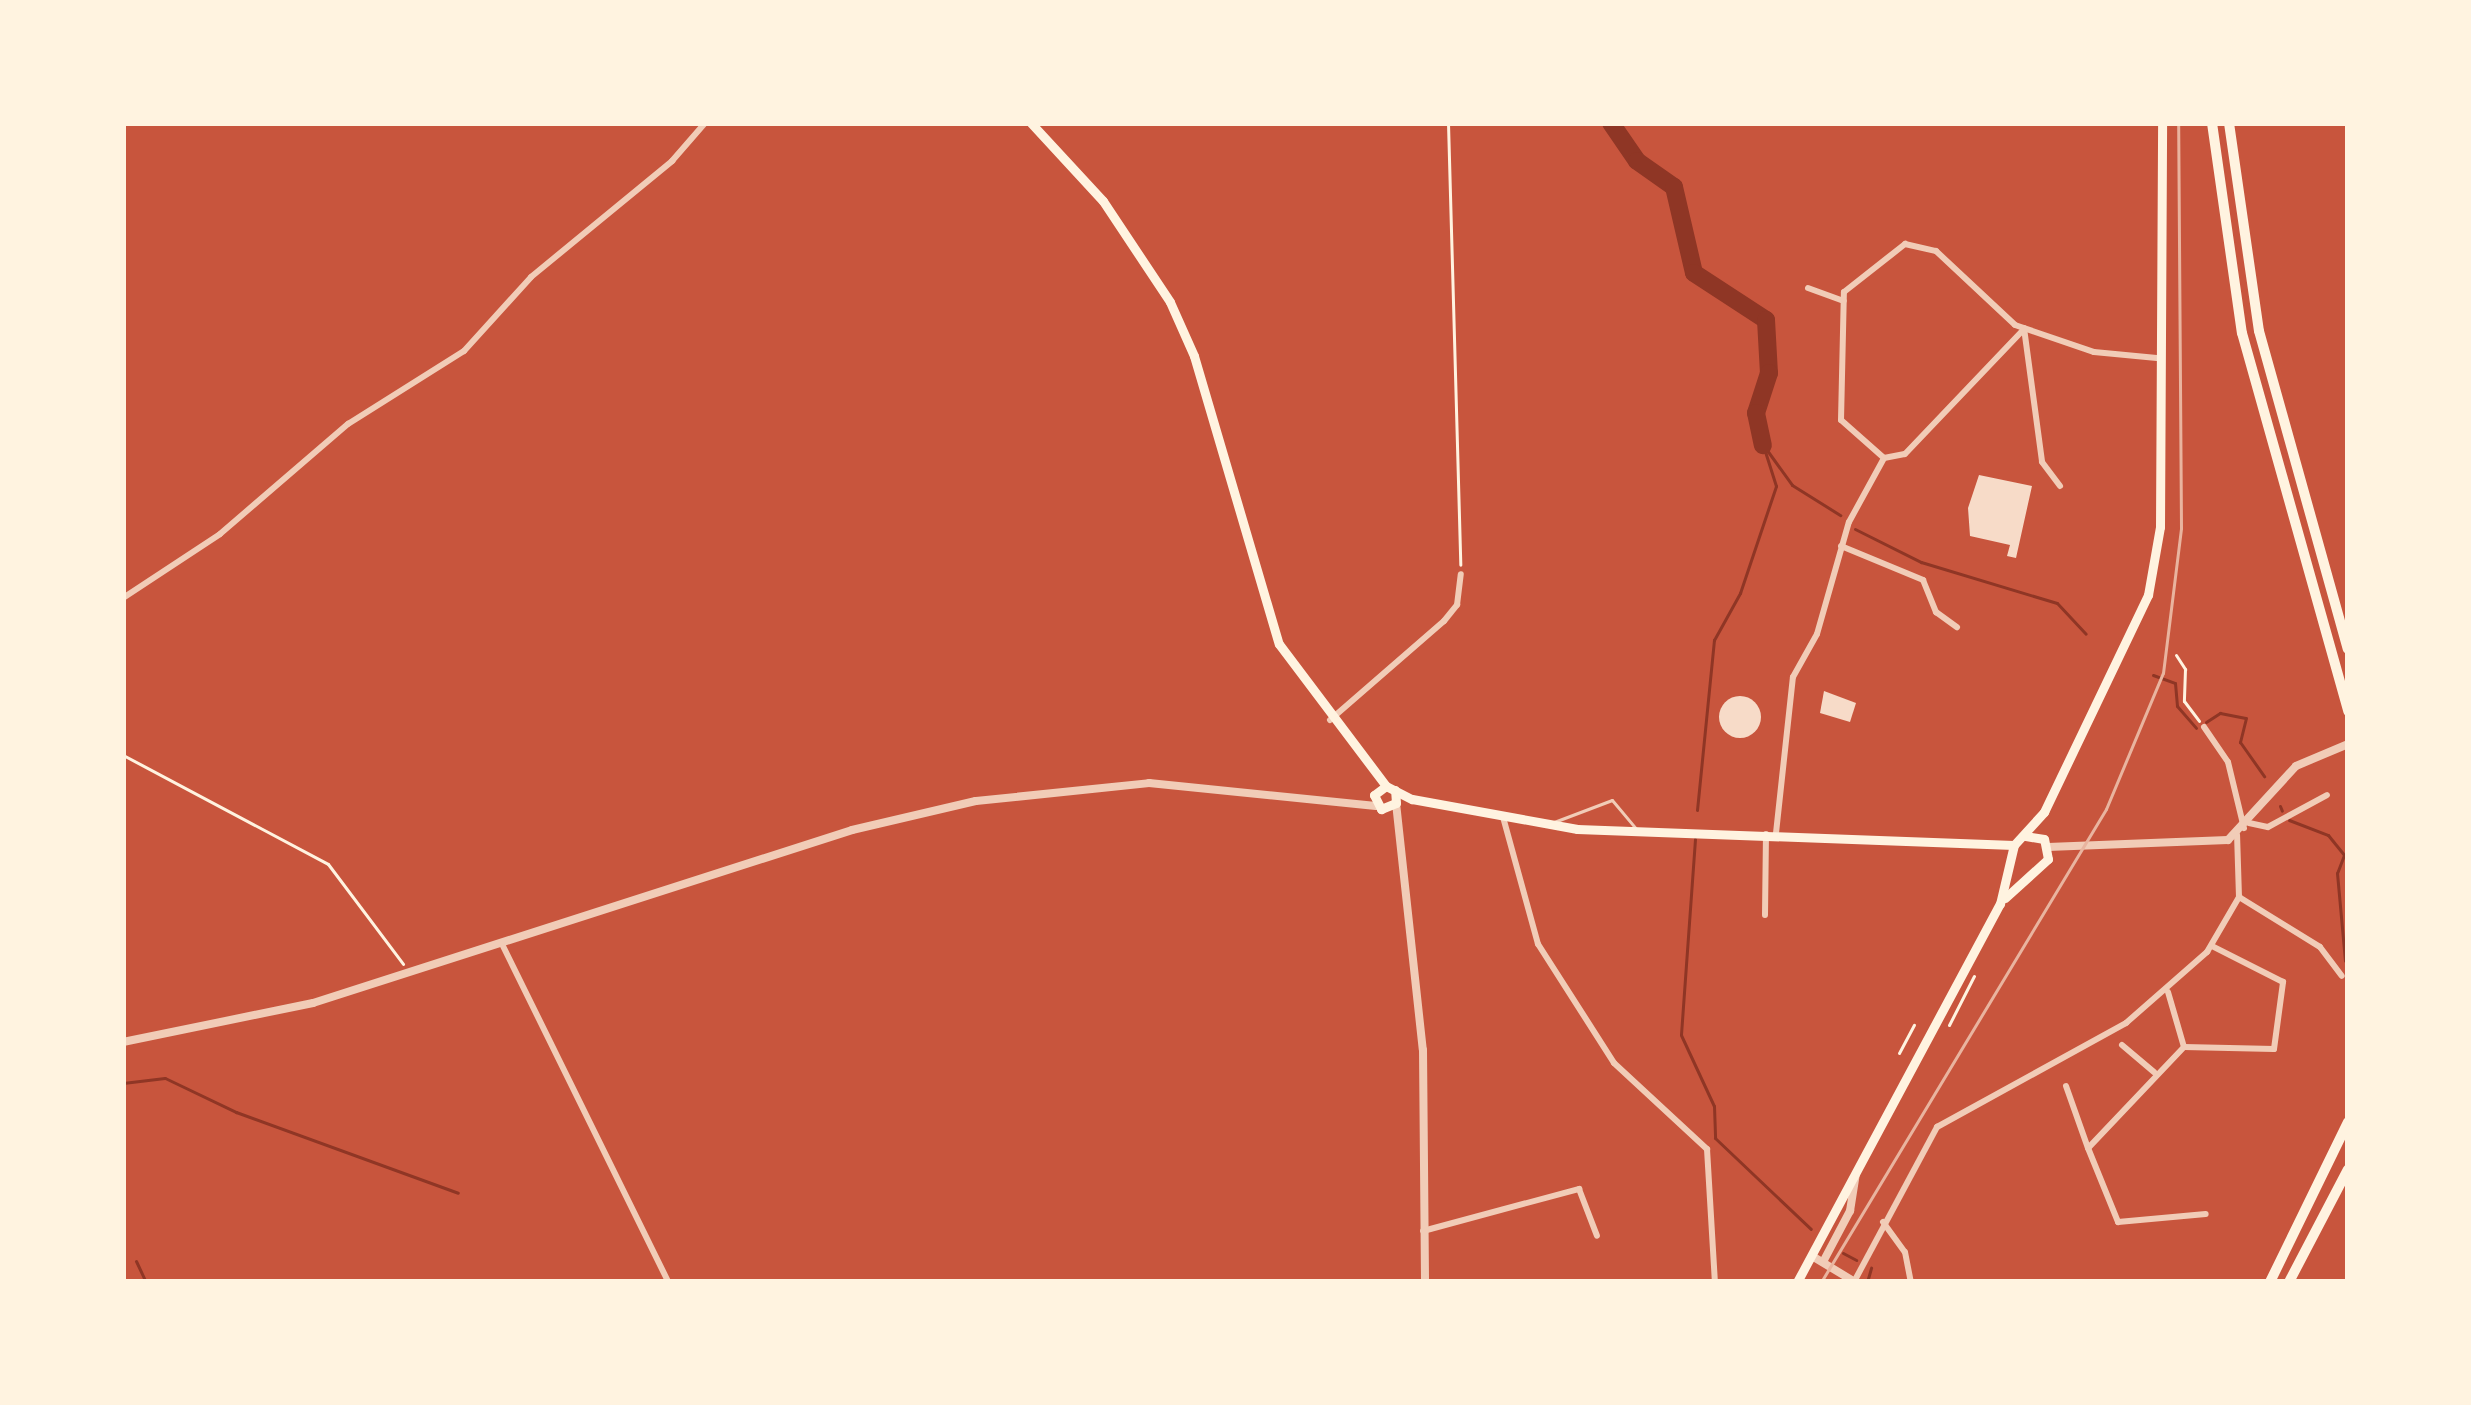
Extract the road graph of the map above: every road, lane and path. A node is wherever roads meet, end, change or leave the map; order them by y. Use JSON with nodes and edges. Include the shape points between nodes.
{"nodes":[{"id":1,"x":705,"y":123,"type":"edge"},
{"id":2,"x":1030,"y":123,"type":"edge"},
{"id":3,"x":1448,"y":123,"type":"edge"},
{"id":4,"x":2162,"y":123,"type":"edge"},
{"id":5,"x":2212,"y":123,"type":"edge"},
{"id":6,"x":2229,"y":123,"type":"edge"},
{"id":7,"x":1808,"y":288,"type":"dead end"},
{"id":8,"x":1844,"y":301,"type":"junction"},
{"id":9,"x":2024,"y":328,"type":"junction"},
{"id":10,"x":2157,"y":358,"type":"junction"},
{"id":11,"x":1884,"y":458,"type":"junction"},
{"id":12,"x":2060,"y":486,"type":"dead end"},
{"id":13,"x":1841,"y":547,"type":"junction"},
{"id":14,"x":1461,"y":574,"type":"joint"},
{"id":15,"x":123,"y":598,"type":"edge"},
{"id":16,"x":1957,"y":627,"type":"dead end"},
{"id":17,"x":2348,"y":649,"type":"edge"},
{"id":18,"x":2176,"y":655,"type":"dead end"},
{"id":19,"x":2348,"y":711,"type":"edge"},
{"id":20,"x":1330,"y":720,"type":"junction"},
{"id":21,"x":2204,"y":727,"type":"joint"},
{"id":22,"x":2348,"y":744,"type":"edge"},
{"id":23,"x":123,"y":755,"type":"edge"},
{"id":24,"x":2327,"y":795,"type":"dead end"},
{"id":25,"x":1382,"y":796,"type":"junction"},
{"id":26,"x":1412,"y":800,"type":"junction"},
{"id":27,"x":1396,"y":803,"type":"junction"},
{"id":28,"x":2044,"y":812,"type":"junction"},
{"id":29,"x":1503,"y":817,"type":"junction"},
{"id":30,"x":1548,"y":825,"type":"junction"},
{"id":31,"x":1396,"y":828,"type":"junction"},
{"id":32,"x":2243,"y":829,"type":"junction"},
{"id":33,"x":1638,"y":832,"type":"junction"},
{"id":34,"x":1771,"y":833,"type":"junction"},
{"id":35,"x":2024,"y":836,"type":"junction"},
{"id":36,"x":2040,"y":837,"type":"junction"},
{"id":37,"x":2014,"y":845,"type":"junction"},
{"id":38,"x":2048,"y":847,"type":"junction"},
{"id":39,"x":2015,"y":863,"type":"junction"},
{"id":40,"x":2030,"y":872,"type":"junction"},
{"id":41,"x":2239,"y":896,"type":"junction"},
{"id":42,"x":2000,"y":904,"type":"junction"},
{"id":43,"x":1765,"y":915,"type":"dead end"},
{"id":44,"x":502,"y":944,"type":"junction"},
{"id":45,"x":2212,"y":946,"type":"junction"},
{"id":46,"x":407,"y":975,"type":"junction"},
{"id":47,"x":1974,"y":976,"type":"dead end"},
{"id":48,"x":2342,"y":976,"type":"dead end"},
{"id":49,"x":2168,"y":992,"type":"junction"},
{"id":50,"x":1914,"y":1025,"type":"dead end"},
{"id":51,"x":1948,"y":1025,"type":"dead end"},
{"id":52,"x":123,"y":1042,"type":"edge"},
{"id":53,"x":2122,"y":1045,"type":"dead end"},
{"id":54,"x":2184,"y":1047,"type":"junction"},
{"id":55,"x":1899,"y":1053,"type":"dead end"},
{"id":56,"x":2154,"y":1072,"type":"junction"},
{"id":57,"x":2066,"y":1086,"type":"dead end"},
{"id":58,"x":2348,"y":1122,"type":"edge"},
{"id":59,"x":2088,"y":1148,"type":"junction"},
{"id":60,"x":2348,"y":1169,"type":"edge"},
{"id":61,"x":1856,"y":1172,"type":"junction"},
{"id":62,"x":2206,"y":1214,"type":"dead end"},
{"id":63,"x":1883,"y":1222,"type":"junction"},
{"id":64,"x":1423,"y":1231,"type":"junction"},
{"id":65,"x":1598,"y":1236,"type":"dead end"},
{"id":66,"x":1812,"y":1256,"type":"junction"},
{"id":67,"x":1823,"y":1262,"type":"junction"},
{"id":68,"x":1855,"y":1281,"type":"edge"},
{"id":69,"x":668,"y":1282,"type":"edge"},
{"id":70,"x":1424,"y":1282,"type":"edge"},
{"id":71,"x":1715,"y":1282,"type":"edge"},
{"id":72,"x":1797,"y":1282,"type":"edge"},
{"id":73,"x":1911,"y":1282,"type":"edge"},
{"id":74,"x":2270,"y":1282,"type":"edge"},
{"id":75,"x":2289,"y":1282,"type":"edge"}],
"edges":[{"from":1,"to":15,"type":"street","via":[[531,277],[464,351],[348,424],[220,534]]},
{"from":2,"to":20,"type":"main road","via":[[1120,223],[1181,324],[1271,628]]},
{"from":3,"to":14,"type":"path"},
{"from":4,"to":10,"type":"main road"},
{"from":5,"to":19,"type":"highway","via":[[2242,333]]},
{"from":6,"to":17,"type":"highway","via":[[2259,331]]},
{"from":7,"to":8,"type":"street"},
{"from":8,"to":9,"type":"street","via":[[1853,278],[1905,244],[1936,251]]},
{"from":8,"to":11,"type":"street","via":[[1841,421]]},
{"from":9,"to":10,"type":"street","via":[[2094,352]]},
{"from":9,"to":11,"type":"street","via":[[1905,454]]},
{"from":9,"to":12,"type":"street","via":[[2042,462]]},
{"from":10,"to":28,"type":"main road","via":[[2160,510],[2151,584]]},
{"from":11,"to":13,"type":"street"},
{"from":13,"to":16,"type":"street","via":[[1923,580],[1936,612]]},
{"from":13,"to":34,"type":"street","via":[[1817,634],[1793,677]]},
{"from":14,"to":20,"type":"street","via":[[1457,605],[1444,621]]},
{"from":18,"to":21,"type":"path","via":[[2185,669],[2184,701]]},
{"from":20,"to":25,"type":"main road"},
{"from":21,"to":32,"type":"street","via":[[2228,762]]},
{"from":22,"to":32,"type":"street","via":[[2296,766]]},
{"from":23,"to":46,"type":"path","via":[[328,864],[374,918]]},
{"from":24,"to":32,"type":"street","via":[[2268,827]]},
{"from":25,"to":26,"type":"main road"},
{"from":25,"to":27,"type":"main road"},
{"from":25,"to":31,"type":"street"},
{"from":25,"to":44,"type":"street","via":[[1148,783],[976,801],[867,826]]},
{"from":26,"to":27,"type":"main road"},
{"from":26,"to":29,"type":"main road"},
{"from":27,"to":31,"type":"street"},
{"from":28,"to":35,"type":"main road"},
{"from":28,"to":36,"type":"main road"},
{"from":29,"to":30,"type":"main road"},
{"from":29,"to":71,"type":"street","via":[[1538,944],[1614,1063],[1707,1149]]},
{"from":30,"to":33,"type":"main road"},
{"from":30,"to":33,"type":"lane","via":[[1612,800]]},
{"from":31,"to":64,"type":"street","via":[[1423,1050]]},
{"from":32,"to":38,"type":"street","via":[[2212,843]]},
{"from":32,"to":41,"type":"street"},
{"from":33,"to":34,"type":"main road"},
{"from":34,"to":37,"type":"main road"},
{"from":34,"to":43,"type":"street"},
{"from":35,"to":36,"type":"main road"},
{"from":35,"to":37,"type":"main road"},
{"from":36,"to":38,"type":"main road"},
{"from":37,"to":39,"type":"main road"},
{"from":38,"to":40,"type":"main road","via":[[2046,864]]},
{"from":39,"to":40,"type":"main road"},
{"from":39,"to":42,"type":"main road"},
{"from":40,"to":42,"type":"main road"},
{"from":41,"to":45,"type":"street"},
{"from":41,"to":48,"type":"street","via":[[2320,947]]},
{"from":42,"to":61,"type":"main road"},
{"from":44,"to":46,"type":"street"},
{"from":44,"to":69,"type":"street"},
{"from":45,"to":49,"type":"street"},
{"from":45,"to":54,"type":"street","via":[[2283,982],[2274,1049]]},
{"from":46,"to":52,"type":"street"},
{"from":47,"to":51,"type":"path"},
{"from":49,"to":54,"type":"street"},
{"from":49,"to":63,"type":"street","via":[[2036,1078],[1946,1120]]},
{"from":50,"to":55,"type":"path"},
{"from":53,"to":56,"type":"street"},
{"from":54,"to":56,"type":"street"},
{"from":56,"to":59,"type":"street"},
{"from":57,"to":59,"type":"street"},
{"from":58,"to":74,"type":"highway"},
{"from":59,"to":62,"type":"street","via":[[2118,1222]]},
{"from":60,"to":75,"type":"highway"},
{"from":61,"to":66,"type":"main road"},
{"from":61,"to":67,"type":"street","via":[[1850,1211]]},
{"from":63,"to":68,"type":"street"},
{"from":63,"to":73,"type":"street","via":[[1905,1252]]},
{"from":64,"to":65,"type":"street","via":[[1579,1189]]},
{"from":64,"to":70,"type":"street"},
{"from":66,"to":67,"type":"street"},
{"from":66,"to":72,"type":"main road"},
{"from":67,"to":68,"type":"street"}]}
